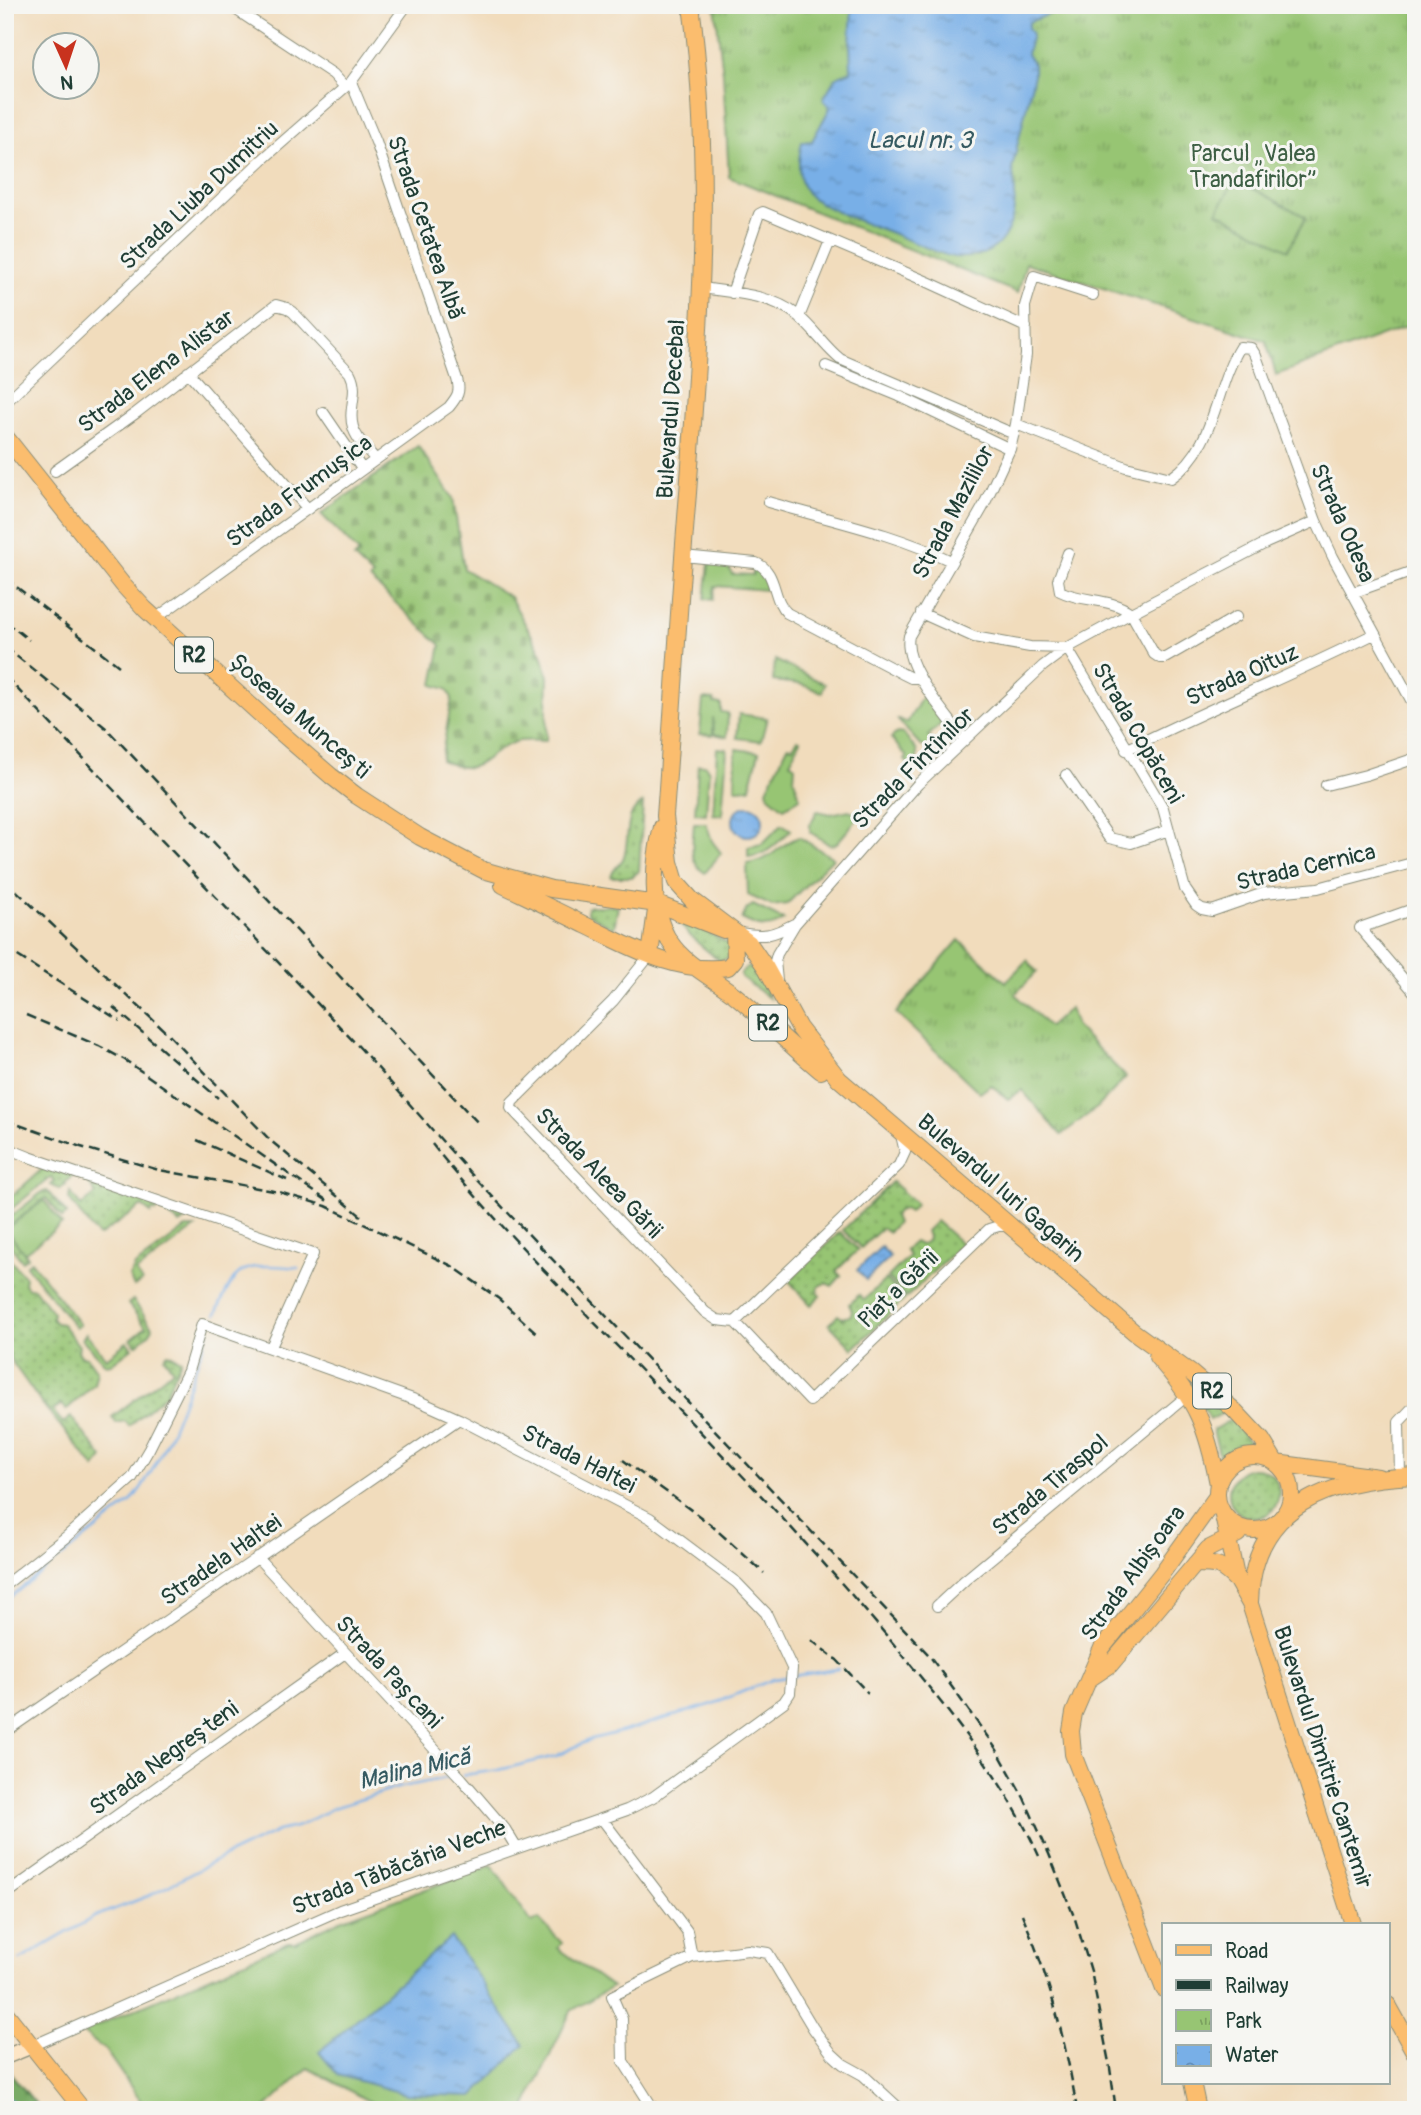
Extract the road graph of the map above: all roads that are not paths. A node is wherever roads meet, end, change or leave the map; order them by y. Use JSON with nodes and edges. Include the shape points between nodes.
{"nodes":[{"id":1,"x":229,"y":5,"type":"edge"},
{"id":2,"x":407,"y":5,"type":"edge"},
{"id":3,"x":691,"y":5,"type":"edge"},
{"id":4,"x":348,"y":84,"type":"junction"},
{"id":5,"x":830,"y":241,"type":"junction"},
{"id":6,"x":702,"y":288,"type":"junction"},
{"id":7,"x":732,"y":293,"type":"junction"},
{"id":8,"x":1093,"y":295,"type":"dead end"},
{"id":9,"x":799,"y":317,"type":"junction"},
{"id":10,"x":1026,"y":327,"type":"junction"},
{"id":11,"x":826,"y":366,"type":"dead end"},
{"id":12,"x":188,"y":372,"type":"junction"},
{"id":13,"x":460,"y":389,"type":"joint"},
{"id":14,"x":5,"y":403,"type":"edge"},
{"id":15,"x":323,"y":412,"type":"dead end"},
{"id":16,"x":1015,"y":429,"type":"junction"},
{"id":17,"x":5,"y":436,"type":"edge"},
{"id":18,"x":1010,"y":449,"type":"junction"},
{"id":19,"x":375,"y":459,"type":"junction"},
{"id":20,"x":362,"y":468,"type":"junction"},
{"id":21,"x":55,"y":471,"type":"dead end"},
{"id":22,"x":768,"y":502,"type":"dead end"},
{"id":23,"x":308,"y":509,"type":"junction"},
{"id":24,"x":1317,"y":521,"type":"junction"},
{"id":25,"x":1068,"y":553,"type":"dead end"},
{"id":26,"x":683,"y":556,"type":"junction"},
{"id":27,"x":951,"y":561,"type":"junction"},
{"id":28,"x":1416,"y":570,"type":"edge"},
{"id":29,"x":1352,"y":593,"type":"junction"},
{"id":30,"x":920,"y":613,"type":"junction"},
{"id":31,"x":1131,"y":613,"type":"junction"},
{"id":32,"x":1236,"y":617,"type":"dead end"},
{"id":33,"x":155,"y":619,"type":"junction"},
{"id":34,"x":1374,"y":634,"type":"junction"},
{"id":35,"x":1067,"y":648,"type":"junction"},
{"id":36,"x":920,"y":678,"type":"junction"},
{"id":37,"x":1416,"y":709,"type":"edge"},
{"id":38,"x":965,"y":740,"type":"junction"},
{"id":39,"x":1126,"y":750,"type":"junction"},
{"id":40,"x":1416,"y":758,"type":"edge"},
{"id":41,"x":1066,"y":775,"type":"dead end"},
{"id":42,"x":1326,"y":785,"type":"dead end"},
{"id":43,"x":665,"y":816,"type":"junction"},
{"id":44,"x":1169,"y":831,"type":"junction"},
{"id":45,"x":1416,"y":862,"type":"edge"},
{"id":46,"x":655,"y":866,"type":"junction"},
{"id":47,"x":483,"y":870,"type":"junction"},
{"id":48,"x":587,"y":895,"type":"junction"},
{"id":49,"x":624,"y":898,"type":"junction"},
{"id":50,"x":657,"y":904,"type":"junction"},
{"id":51,"x":1416,"y":908,"type":"edge"},
{"id":52,"x":1206,"y":910,"type":"joint"},
{"id":53,"x":584,"y":924,"type":"junction"},
{"id":54,"x":795,"y":924,"type":"junction"},
{"id":55,"x":734,"y":932,"type":"junction"},
{"id":56,"x":650,"y":955,"type":"junction"},
{"id":57,"x":696,"y":967,"type":"junction"},
{"id":58,"x":779,"y":993,"type":"junction"},
{"id":59,"x":1416,"y":994,"type":"edge"},
{"id":60,"x":839,"y":1079,"type":"junction"},
{"id":61,"x":894,"y":1126,"type":"junction"},
{"id":62,"x":5,"y":1141,"type":"edge"},
{"id":63,"x":1020,"y":1234,"type":"junction"},
{"id":64,"x":735,"y":1322,"type":"junction"},
{"id":65,"x":1134,"y":1332,"type":"junction"},
{"id":66,"x":271,"y":1347,"type":"junction"},
{"id":67,"x":1188,"y":1395,"type":"junction"},
{"id":68,"x":810,"y":1401,"type":"joint"},
{"id":69,"x":1416,"y":1404,"type":"edge"},
{"id":70,"x":459,"y":1419,"type":"junction"},
{"id":71,"x":1276,"y":1463,"type":"junction"},
{"id":72,"x":1408,"y":1476,"type":"edge"},
{"id":73,"x":1378,"y":1477,"type":"junction"},
{"id":74,"x":1219,"y":1497,"type":"junction"},
{"id":75,"x":1283,"y":1517,"type":"junction"},
{"id":76,"x":1249,"y":1530,"type":"junction"},
{"id":77,"x":1228,"y":1538,"type":"junction"},
{"id":78,"x":257,"y":1557,"type":"junction"},
{"id":79,"x":1195,"y":1563,"type":"junction"},
{"id":80,"x":1237,"y":1581,"type":"junction"},
{"id":81,"x":5,"y":1585,"type":"edge"},
{"id":82,"x":1250,"y":1604,"type":"junction"},
{"id":83,"x":937,"y":1606,"type":"dead end"},
{"id":84,"x":345,"y":1653,"type":"junction"},
{"id":85,"x":1089,"y":1679,"type":"junction"},
{"id":86,"x":791,"y":1689,"type":"joint"},
{"id":87,"x":5,"y":1732,"type":"edge"},
{"id":88,"x":602,"y":1819,"type":"junction"},
{"id":89,"x":516,"y":1847,"type":"junction"},
{"id":90,"x":5,"y":1895,"type":"edge"},
{"id":91,"x":1353,"y":1923,"type":"edge"},
{"id":92,"x":692,"y":1957,"type":"junction"},
{"id":93,"x":1162,"y":1984,"type":"edge"},
{"id":94,"x":1390,"y":2009,"type":"edge"},
{"id":95,"x":5,"y":2012,"type":"edge"},
{"id":96,"x":32,"y":2046,"type":"junction"},
{"id":97,"x":1416,"y":2055,"type":"edge"},
{"id":98,"x":5,"y":2057,"type":"edge"},
{"id":99,"x":1192,"y":2084,"type":"edge"},
{"id":100,"x":83,"y":2110,"type":"edge"},
{"id":101,"x":654,"y":2110,"type":"edge"},
{"id":102,"x":901,"y":2110,"type":"edge"},
{"id":103,"x":1198,"y":2110,"type":"edge"}],
"edges":[{"from":1,"to":4,"type":"street","name":"Strada Cetatea Albă"},
{"from":2,"to":4,"type":"street","name":"Strada Liuba Dumitriu"},
{"from":3,"to":6,"type":"main road","name":"Bulevardul Decebal","via":[[704,148]]},
{"from":4,"to":13,"type":"street","name":"Strada Cetatea Albă","via":[[376,142]]},
{"from":4,"to":14,"type":"street","name":"Strada Liuba Dumitriu","via":[[235,184]]},
{"from":5,"to":7,"type":"street","via":[[761,212]]},
{"from":5,"to":9,"type":"street"},
{"from":5,"to":10,"type":"street"},
{"from":6,"to":7,"type":"street"},
{"from":6,"to":26,"type":"main road","name":"Bulevardul Decebal"},
{"from":7,"to":9,"type":"street","via":[[766,299]]},
{"from":8,"to":10,"type":"street","name":"Strada Mazililor","via":[[1034,276],[1025,306]]},
{"from":9,"to":16,"type":"street","via":[[840,359]]},
{"from":10,"to":16,"type":"street","name":"Strada Mazililor"},
{"from":11,"to":18,"type":"street"},
{"from":12,"to":19,"type":"street","name":"Strada Elena Alistar","via":[[269,309],[281,306],[350,373],[355,389],[354,430]]},
{"from":12,"to":21,"type":"street","name":"Strada Elena Alistar"},
{"from":12,"to":23,"type":"street"},
{"from":13,"to":19,"type":"street","name":"Strada Frumușica","via":[[449,407]]},
{"from":15,"to":20,"type":"street"},
{"from":16,"to":18,"type":"street","name":"Strada Mazililor"},
{"from":16,"to":24,"type":"street","name":"Strada Odesa","via":[[1171,478],[1199,449],[1237,353],[1248,346],[1256,356]]},
{"from":17,"to":33,"type":"main road","name":"Șoseaua Muncești","number":"R2","via":[[122,585]]},
{"from":18,"to":27,"type":"street","name":"Strada Mazililor"},
{"from":19,"to":20,"type":"street","name":"Strada Frumușica"},
{"from":20,"to":23,"type":"street","name":"Strada Frumușica"},
{"from":22,"to":27,"type":"street","via":[[886,535]]},
{"from":23,"to":33,"type":"street","name":"Strada Frumușica"},
{"from":24,"to":29,"type":"street","name":"Strada Odesa"},
{"from":24,"to":31,"type":"street","name":"Strada Fîntînilor"},
{"from":25,"to":31,"type":"street","via":[[1058,580],[1060,591],[1111,602]]},
{"from":26,"to":36,"type":"street","via":[[763,566],[787,613],[911,678]]},
{"from":26,"to":43,"type":"main road","name":"Bulevardul Decebal"},
{"from":27,"to":30,"type":"street","name":"Strada Mazililor"},
{"from":28,"to":29,"type":"street"},
{"from":29,"to":34,"type":"street","name":"Strada Odesa"},
{"from":30,"to":35,"type":"street","via":[[974,636],[1031,647]]},
{"from":30,"to":36,"type":"street","name":"Strada Mazililor","via":[[907,644]]},
{"from":31,"to":32,"type":"street","via":[[1160,658]]},
{"from":31,"to":35,"type":"street","name":"Strada Fîntînilor"},
{"from":33,"to":47,"type":"main road","name":"Șoseaua Muncești","number":"R2","via":[[331,776],[408,829]]},
{"from":34,"to":37,"type":"street","name":"Strada Odesa"},
{"from":34,"to":39,"type":"street","name":"Strada Oituz"},
{"from":35,"to":38,"type":"street","name":"Strada Fîntînilor"},
{"from":35,"to":39,"type":"street","name":"Strada Copăceni"},
{"from":36,"to":38,"type":"street","name":"Strada Mazililor"},
{"from":38,"to":54,"type":"street","name":"Strada Fîntînilor","via":[[891,812]]},
{"from":39,"to":44,"type":"street","name":"Strada Copăceni","via":[[1163,808]]},
{"from":40,"to":42,"type":"street"},
{"from":41,"to":44,"type":"street","via":[[1110,838],[1131,843]]},
{"from":43,"to":46,"type":"main road","name":"Bulevardul Decebal"},
{"from":43,"to":55,"type":"main road","name":"Bulevardul Decebal","via":[[676,882]]},
{"from":44,"to":52,"type":"street","name":"Strada Copăceni","via":[[1185,889],[1196,905]]},
{"from":45,"to":52,"type":"street","name":"Strada Cernica","via":[[1311,890],[1264,892]]},
{"from":46,"to":49,"type":"main road","via":[[646,883]]},
{"from":46,"to":50,"type":"main road","name":"Bulevardul Decebal"},
{"from":47,"to":48,"type":"main road","name":"Șoseaua Muncești","number":"R2"},
{"from":47,"to":53,"type":"main road","name":"Șoseaua Muncești","number":"R2","via":[[503,885]]},
{"from":48,"to":49,"type":"main road","name":"Șoseaua Muncești","number":"R2"},
{"from":48,"to":53,"type":"main road","via":[[579,913]]},
{"from":49,"to":50,"type":"main road","name":"Șoseaua Muncești","number":"R2"},
{"from":50,"to":55,"type":"main road","name":"Bulevardul Iuri Gagarin","number":"R2"},
{"from":50,"to":56,"type":"main road"},
{"from":50,"to":57,"type":"main road","name":"Bulevardul Iuri Gagarin","via":[[670,943]]},
{"from":51,"to":59,"type":"street","via":[[1360,928]]},
{"from":53,"to":56,"type":"main road","name":"Șoseaua Muncești","number":"R2"},
{"from":54,"to":55,"type":"street","name":"Strada Fîntînilor","via":[[774,935]]},
{"from":54,"to":58,"type":"street","name":"Strada Fîntînilor","via":[[775,961]]},
{"from":55,"to":57,"type":"main road","via":[[732,963]]},
{"from":55,"to":58,"type":"main road","name":"Bulevardul Iuri Gagarin","number":"R2","via":[[757,953]]},
{"from":56,"to":57,"type":"main road","name":"Șoseaua Muncești","number":"R2"},
{"from":56,"to":64,"type":"street","name":"Strada Aleea Gării","via":[[613,1001],[511,1106],[705,1312],[717,1320]]},
{"from":57,"to":60,"type":"main road","name":"Bulevardul Iuri Gagarin","number":"R2","via":[[821,1070]]},
{"from":58,"to":60,"type":"main road","name":"Bulevardul Iuri Gagarin","number":"R2","via":[[803,1034]]},
{"from":60,"to":61,"type":"main road","name":"Bulevardul Iuri Gagarin","number":"R2"},
{"from":61,"to":63,"type":"main road","name":"Bulevardul Iuri Gagarin","number":"R2"},
{"from":61,"to":64,"type":"street","via":[[905,1145],[899,1165]]},
{"from":62,"to":66,"type":"street","via":[[29,1157],[313,1254]]},
{"from":63,"to":65,"type":"main road","name":"Bulevardul Iuri Gagarin","number":"R2"},
{"from":63,"to":68,"type":"street","name":"Piața Gării","via":[[1002,1226],[989,1229]]},
{"from":64,"to":68,"type":"street","name":"Strada Aleea Gării"},
{"from":65,"to":67,"type":"main road","name":"Bulevardul Iuri Gagarin","number":"R2"},
{"from":65,"to":71,"type":"main road","name":"Bulevardul Iuri Gagarin","number":"R2","via":[[1247,1421]]},
{"from":66,"to":70,"type":"street","name":"Strada Haltei"},
{"from":66,"to":81,"type":"street","name":"Strada Haltei","via":[[202,1324],[188,1371],[132,1478]]},
{"from":67,"to":74,"type":"main road","name":"Bulevardul Iuri Gagarin","number":"R2","via":[[1205,1428]]},
{"from":67,"to":83,"type":"street","name":"Strada Tiraspol"},
{"from":69,"to":72,"type":"street","via":[[1399,1422]]},
{"from":70,"to":78,"type":"street","name":"Stradela Haltei"},
{"from":70,"to":86,"type":"street","name":"Strada Haltei","via":[[644,1514],[737,1583],[762,1608],[789,1658]]},
{"from":71,"to":73,"type":"main road"},
{"from":71,"to":74,"type":"main road","via":[[1259,1456],[1238,1459],[1227,1468]]},
{"from":71,"to":75,"type":"main road","via":[[1291,1489]]},
{"from":72,"to":73,"type":"main road"},
{"from":73,"to":75,"type":"main road","via":[[1317,1495]]},
{"from":74,"to":76,"type":"main road","via":[[1235,1525]]},
{"from":74,"to":77,"type":"main road","name":"Bulevardul Dimitrie Cantemir"},
{"from":74,"to":85,"type":"main road","name":"Strada Albișoara","via":[[1102,1648]]},
{"from":75,"to":76,"type":"main road","via":[[1264,1529]]},
{"from":75,"to":82,"type":"main road","name":"Bulevardul Dimitrie Cantemir","via":[[1254,1567]]},
{"from":76,"to":77,"type":"main road","name":"Strada Albișoara"},
{"from":77,"to":79,"type":"main road","name":"Strada Albișoara"},
{"from":77,"to":80,"type":"main road","name":"Bulevardul Dimitrie Cantemir"},
{"from":78,"to":84,"type":"street","name":"Strada Pașcani"},
{"from":78,"to":87,"type":"street","name":"Stradela Haltei"},
{"from":79,"to":80,"type":"main road","via":[[1224,1567]]},
{"from":79,"to":85,"type":"main road","name":"Strada Albișoara","via":[[1110,1665]]},
{"from":80,"to":82,"type":"main road","name":"Bulevardul Dimitrie Cantemir"},
{"from":82,"to":91,"type":"main road","name":"Bulevardul Dimitrie Cantemir"},
{"from":84,"to":89,"type":"street","name":"Strada Pașcani","via":[[459,1776]]},
{"from":84,"to":90,"type":"street","name":"Strada Negreșteni"},
{"from":85,"to":93,"type":"main road","name":"Strada Albișoara","via":[[1074,1713],[1073,1754]]},
{"from":86,"to":88,"type":"street","name":"Strada Tăbăcăria Veche","via":[[784,1702],[653,1797]]},
{"from":88,"to":89,"type":"street","name":"Strada Tăbăcăria Veche"},
{"from":88,"to":92,"type":"street","via":[[687,1931]]},
{"from":89,"to":96,"type":"street","name":"Strada Tăbăcăria Veche","via":[[340,1910]]},
{"from":92,"to":101,"type":"street","via":[[612,1996],[622,2019],[623,2061]]},
{"from":92,"to":102,"type":"street","via":[[748,1950],[768,1953],[832,2054]]},
{"from":94,"to":97,"type":"main road"},
{"from":95,"to":96,"type":"main road"},
{"from":96,"to":98,"type":"street","name":"Strada Tăbăcăria Veche"},
{"from":96,"to":100,"type":"main road"},
{"from":99,"to":103,"type":"main road"}]}
